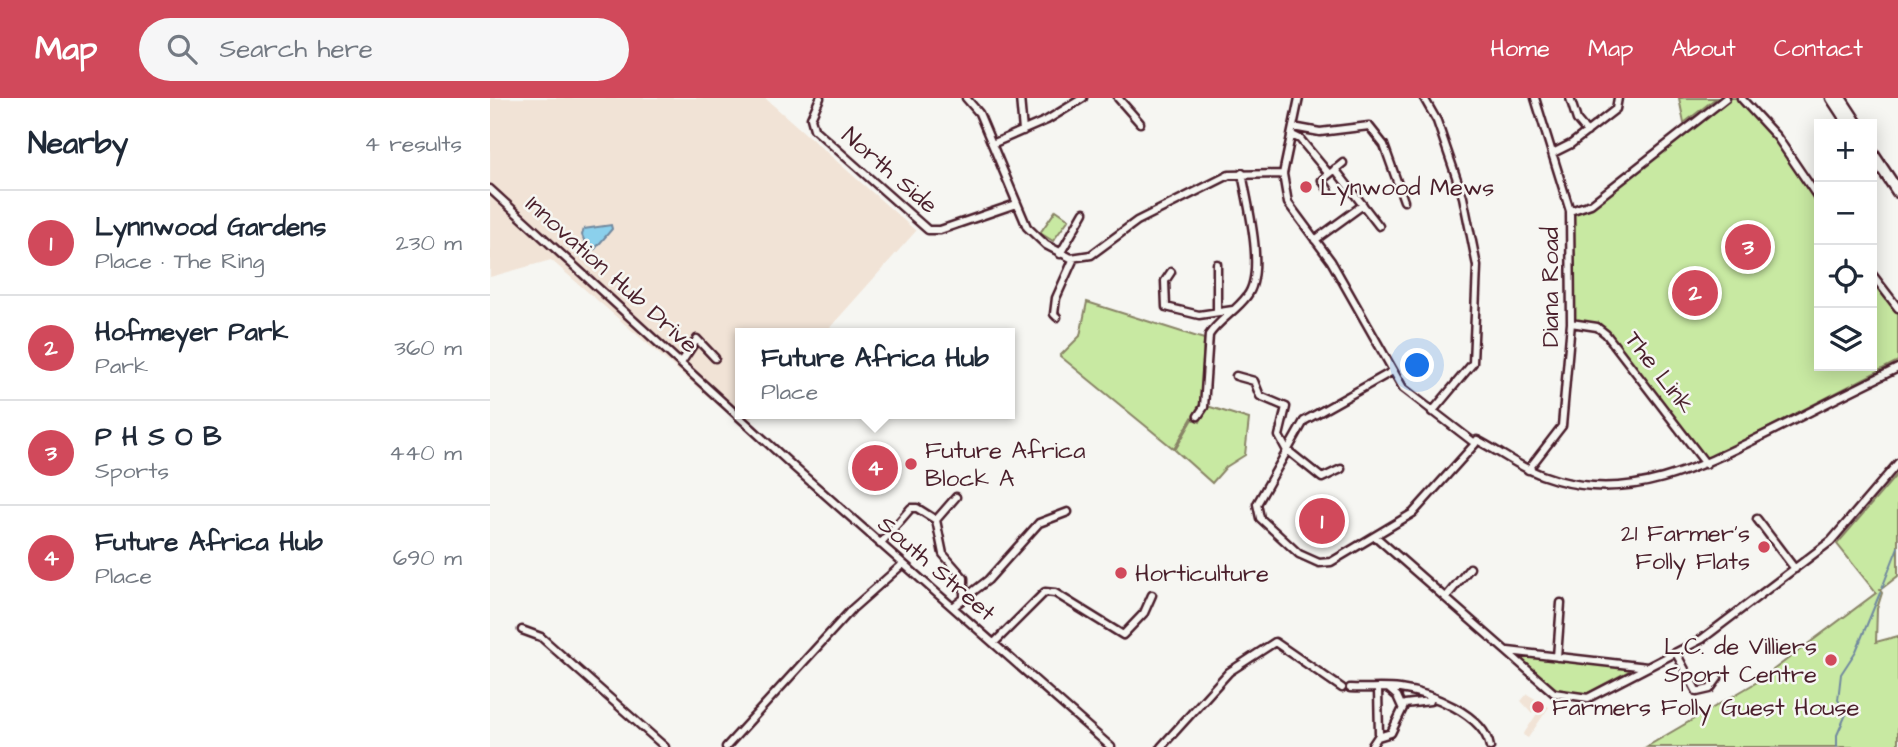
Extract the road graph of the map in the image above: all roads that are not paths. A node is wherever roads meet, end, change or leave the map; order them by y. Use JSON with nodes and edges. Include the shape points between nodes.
{"nodes":[{"id":1,"x":820,"y":98,"type":"edge"},
{"id":2,"x":966,"y":98,"type":"edge"},
{"id":3,"x":1020,"y":98,"type":"edge"},
{"id":4,"x":1083,"y":98,"type":"edge"},
{"id":5,"x":1118,"y":98,"type":"edge"},
{"id":6,"x":1299,"y":98,"type":"edge"},
{"id":7,"x":1424,"y":98,"type":"edge"},
{"id":8,"x":1535,"y":98,"type":"edge"},
{"id":9,"x":1570,"y":98,"type":"edge"},
{"id":10,"x":1618,"y":98,"type":"edge"},
{"id":11,"x":1726,"y":98,"type":"edge"},
{"id":12,"x":1741,"y":98,"type":"edge"},
{"id":13,"x":1832,"y":98,"type":"edge"},
{"id":14,"x":1840,"y":98,"type":"edge"},
{"id":15,"x":1846,"y":119,"type":"edge"},
{"id":16,"x":1854,"y":119,"type":"edge"},
{"id":17,"x":1140,"y":123,"type":"dead end"},
{"id":18,"x":1293,"y":127,"type":"junction"},
{"id":19,"x":1023,"y":131,"type":"junction"},
{"id":20,"x":1587,"y":132,"type":"junction"},
{"id":21,"x":1292,"y":135,"type":"junction"},
{"id":22,"x":992,"y":144,"type":"junction"},
{"id":23,"x":1553,"y":153,"type":"junction"},
{"id":24,"x":1877,"y":160,"type":"edge"},
{"id":25,"x":1343,"y":163,"type":"dead end"},
{"id":26,"x":1332,"y":172,"type":"junction"},
{"id":27,"x":1242,"y":173,"type":"junction"},
{"id":28,"x":1283,"y":174,"type":"junction"},
{"id":29,"x":490,"y":189,"type":"edge"},
{"id":30,"x":1329,"y":191,"type":"dead end"},
{"id":31,"x":1814,"y":192,"type":"edge"},
{"id":32,"x":1898,"y":192,"type":"edge"},
{"id":33,"x":1404,"y":201,"type":"dead end"},
{"id":34,"x":1016,"y":204,"type":"junction"},
{"id":35,"x":1363,"y":205,"type":"junction"},
{"id":36,"x":1570,"y":211,"type":"junction"},
{"id":37,"x":1084,"y":212,"type":"dead end"},
{"id":38,"x":1379,"y":226,"type":"dead end"},
{"id":39,"x":1315,"y":240,"type":"junction"},
{"id":40,"x":1060,"y":254,"type":"junction"},
{"id":41,"x":1074,"y":258,"type":"junction"},
{"id":42,"x":1217,"y":264,"type":"dead end"},
{"id":43,"x":1171,"y":272,"type":"dead end"},
{"id":44,"x":1877,"y":281,"type":"edge"},
{"id":45,"x":1898,"y":308,"type":"edge"},
{"id":46,"x":1234,"y":309,"type":"junction"},
{"id":47,"x":1217,"y":311,"type":"junction"},
{"id":48,"x":1057,"y":317,"type":"dead end"},
{"id":49,"x":1571,"y":323,"type":"junction"},
{"id":50,"x":709,"y":337,"type":"dead end"},
{"id":51,"x":703,"y":343,"type":"junction"},
{"id":52,"x":715,"y":358,"type":"dead end"},
{"id":53,"x":681,"y":363,"type":"junction"},
{"id":54,"x":1898,"y":368,"type":"edge"},
{"id":55,"x":1393,"y":371,"type":"junction"},
{"id":56,"x":1236,"y":376,"type":"dead end"},
{"id":57,"x":708,"y":388,"type":"joint"},
{"id":58,"x":735,"y":412,"type":"edge"},
{"id":59,"x":1432,"y":412,"type":"junction"},
{"id":60,"x":1198,"y":416,"type":"dead end"},
{"id":61,"x":742,"y":419,"type":"edge"},
{"id":62,"x":1476,"y":442,"type":"junction"},
{"id":63,"x":1286,"y":449,"type":"junction"},
{"id":64,"x":1898,"y":463,"type":"edge"},
{"id":65,"x":1456,"y":464,"type":"junction"},
{"id":66,"x":1706,"y":464,"type":"junction"},
{"id":67,"x":1341,"y":469,"type":"dead end"},
{"id":68,"x":1528,"y":470,"type":"junction"},
{"id":69,"x":956,"y":497,"type":"dead end"},
{"id":70,"x":1068,"y":512,"type":"dead end"},
{"id":71,"x":1757,"y":519,"type":"dead end"},
{"id":72,"x":936,"y":520,"type":"junction"},
{"id":73,"x":1376,"y":537,"type":"junction"},
{"id":74,"x":880,"y":544,"type":"junction"},
{"id":75,"x":903,"y":564,"type":"junction"},
{"id":76,"x":1470,"y":568,"type":"dead end"},
{"id":77,"x":1794,"y":569,"type":"junction"},
{"id":78,"x":1152,"y":595,"type":"dead end"},
{"id":79,"x":964,"y":597,"type":"junction"},
{"id":80,"x":1446,"y":597,"type":"junction"},
{"id":81,"x":1561,"y":603,"type":"dead end"},
{"id":82,"x":953,"y":607,"type":"junction"},
{"id":83,"x":522,"y":630,"type":"dead end"},
{"id":84,"x":994,"y":643,"type":"junction"},
{"id":85,"x":1506,"y":651,"type":"junction"},
{"id":86,"x":1675,"y":653,"type":"junction"},
{"id":87,"x":1557,"y":657,"type":"junction"},
{"id":88,"x":1648,"y":667,"type":"junction"},
{"id":89,"x":1718,"y":678,"type":"dead end"},
{"id":90,"x":1342,"y":688,"type":"dead end"},
{"id":91,"x":1350,"y":688,"type":"dead end"},
{"id":92,"x":1388,"y":689,"type":"junction"},
{"id":93,"x":1378,"y":690,"type":"junction"},
{"id":94,"x":1436,"y":702,"type":"junction"},
{"id":95,"x":1402,"y":707,"type":"junction"},
{"id":96,"x":1378,"y":737,"type":"junction"},
{"id":97,"x":665,"y":747,"type":"edge"},
{"id":98,"x":726,"y":747,"type":"edge"},
{"id":99,"x":1111,"y":747,"type":"edge"},
{"id":100,"x":1161,"y":747,"type":"edge"},
{"id":101,"x":1371,"y":747,"type":"edge"},
{"id":102,"x":1490,"y":747,"type":"edge"}],
"edges":[{"from":1,"to":34,"type":"street","name":"North Side","via":[[811,118],[814,129],[930,231]]},
{"from":2,"to":22,"type":"street","via":[[977,110]]},
{"from":3,"to":19,"type":"street"},
{"from":4,"to":19,"type":"street"},
{"from":5,"to":17,"type":"street"},
{"from":6,"to":18,"type":"street"},
{"from":7,"to":59,"type":"street","via":[[1440,128],[1458,183],[1477,266],[1473,363]]},
{"from":8,"to":23,"type":"street","name":"Diana Road"},
{"from":9,"to":20,"type":"street","via":[[1577,120]]},
{"from":10,"to":20,"type":"street","via":[[1617,108]]},
{"from":11,"to":36,"type":"street","via":[[1596,200]]},
{"from":12,"to":31,"type":"street","via":[[1777,137]]},
{"from":13,"to":15,"type":"main road"},
{"from":14,"to":16,"type":"main road"},
{"from":18,"to":21,"type":"street"},
{"from":18,"to":33,"type":"street","via":[[1321,132],[1368,126],[1384,145]]},
{"from":19,"to":22,"type":"street"},
{"from":20,"to":23,"type":"street"},
{"from":21,"to":26,"type":"street"},
{"from":21,"to":28,"type":"street"},
{"from":22,"to":34,"type":"street"},
{"from":23,"to":36,"type":"street","name":"Diana Road"},
{"from":24,"to":32,"type":"main road"},
{"from":25,"to":26,"type":"street"},
{"from":26,"to":30,"type":"street","via":[[1322,180]]},
{"from":26,"to":35,"type":"street"},
{"from":27,"to":28,"type":"street"},
{"from":27,"to":41,"type":"street","via":[[1206,184],[1137,221],[1096,253]]},
{"from":27,"to":46,"type":"street","via":[[1256,272],[1249,293]]},
{"from":28,"to":39,"type":"street","via":[[1288,203]]},
{"from":29,"to":53,"type":"street","name":"Innovation Hub Drive"},
{"from":34,"to":40,"type":"street","via":[[1032,233]]},
{"from":35,"to":38,"type":"street"},
{"from":35,"to":39,"type":"street"},
{"from":36,"to":49,"type":"street","name":"Diana Road"},
{"from":37,"to":40,"type":"street"},
{"from":39,"to":55,"type":"street"},
{"from":40,"to":41,"type":"street"},
{"from":41,"to":48,"type":"street","via":[[1056,298]]},
{"from":42,"to":47,"type":"street"},
{"from":43,"to":47,"type":"street","via":[[1165,281],[1166,307],[1191,315]]},
{"from":44,"to":45,"type":"street"},
{"from":46,"to":47,"type":"street"},
{"from":46,"to":60,"type":"street","via":[[1208,337],[1206,397]]},
{"from":49,"to":66,"type":"street","name":"The Link","via":[[1597,327],[1606,334]]},
{"from":49,"to":68,"type":"street","name":"Diana Road","via":[[1562,426]]},
{"from":50,"to":51,"type":"street"},
{"from":51,"to":52,"type":"street"},
{"from":51,"to":53,"type":"street","via":[[694,340]]},
{"from":53,"to":57,"type":"street","name":"Innovation Hub Drive"},
{"from":54,"to":66,"type":"street"},
{"from":55,"to":59,"type":"street","via":[[1403,388]]},
{"from":55,"to":63,"type":"street","via":[[1308,417]]},
{"from":56,"to":63,"type":"street","via":[[1254,381],[1260,396],[1286,407],[1279,438]]},
{"from":57,"to":58,"type":"street","name":"South Street"},
{"from":59,"to":62,"type":"street"},
{"from":61,"to":74,"type":"street","name":"South Street"},
{"from":62,"to":65,"type":"street"},
{"from":62,"to":65,"type":"street"},
{"from":62,"to":68,"type":"street"},
{"from":63,"to":67,"type":"street","via":[[1322,478]]},
{"from":63,"to":73,"type":"street","via":[[1257,503],[1264,523],[1304,557],[1319,563],[1339,559]]},
{"from":64,"to":77,"type":"street","via":[[1834,538]]},
{"from":65,"to":73,"type":"street","via":[[1413,513]]},
{"from":66,"to":68,"type":"street","via":[[1675,476],[1615,488],[1565,482]]},
{"from":69,"to":72,"type":"street"},
{"from":70,"to":79,"type":"street","via":[[1039,523],[988,580]]},
{"from":71,"to":77,"type":"street"},
{"from":72,"to":74,"type":"street","via":[[911,508]]},
{"from":72,"to":79,"type":"street","via":[[943,554],[965,580]]},
{"from":73,"to":80,"type":"street"},
{"from":74,"to":75,"type":"street","name":"South Street"},
{"from":75,"to":82,"type":"street","name":"South Street"},
{"from":75,"to":98,"type":"street","via":[[852,609]]},
{"from":76,"to":80,"type":"street"},
{"from":77,"to":86,"type":"street","via":[[1702,639]]},
{"from":78,"to":84,"type":"street","via":[[1144,612],[1123,635],[1055,593],[1045,592]]},
{"from":79,"to":82,"type":"street"},
{"from":80,"to":85,"type":"street"},
{"from":81,"to":87,"type":"street"},
{"from":82,"to":84,"type":"street","name":"South Street"},
{"from":83,"to":97,"type":"street","via":[[541,637]]},
{"from":84,"to":99,"type":"street","name":"South Street"},
{"from":85,"to":87,"type":"street"},
{"from":85,"to":88,"type":"street","via":[[1554,693],[1581,699]]},
{"from":86,"to":88,"type":"street"},
{"from":86,"to":89,"type":"street","via":[[1697,692],[1710,689]]},
{"from":87,"to":88,"type":"street"},
{"from":90,"to":100,"type":"street","via":[[1275,642],[1229,671]]},
{"from":91,"to":93,"type":"street"},
{"from":92,"to":93,"type":"street"},
{"from":92,"to":94,"type":"street"},
{"from":92,"to":95,"type":"street"},
{"from":93,"to":96,"type":"street"},
{"from":94,"to":95,"type":"street","via":[[1419,700]]},
{"from":94,"to":102,"type":"street","via":[[1478,725]]},
{"from":95,"to":96,"type":"street","via":[[1393,730]]},
{"from":96,"to":101,"type":"street"}]}
